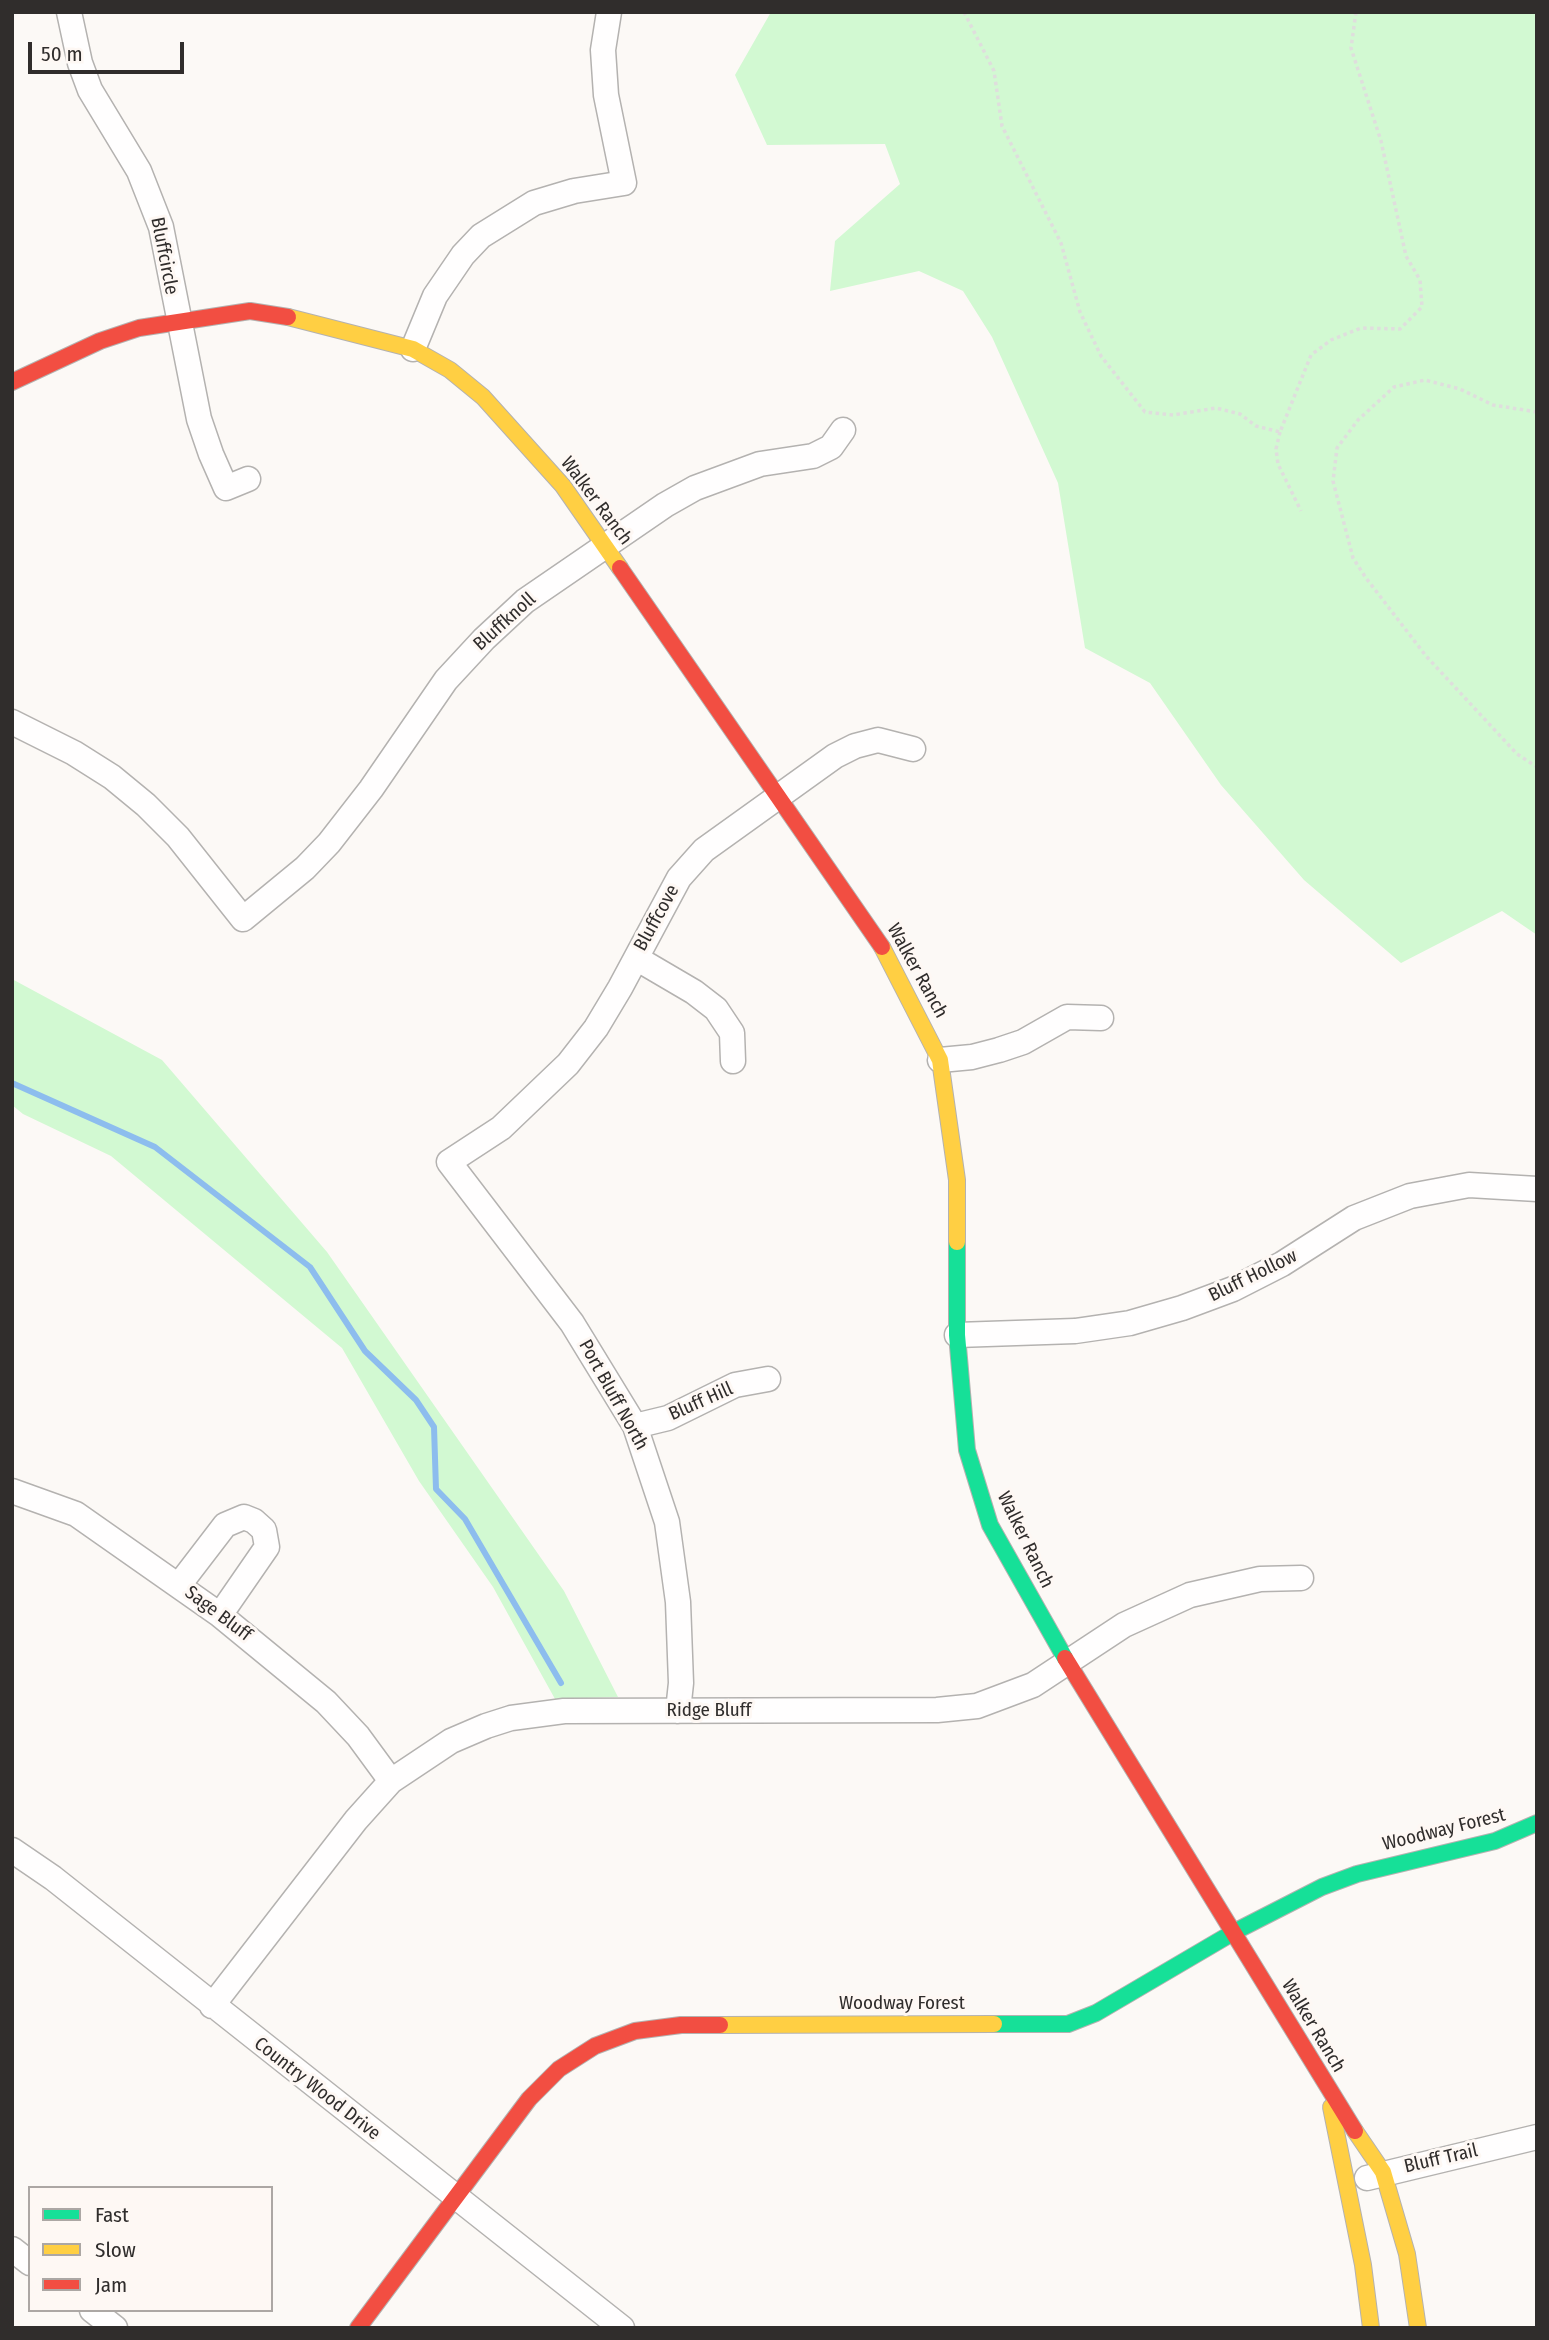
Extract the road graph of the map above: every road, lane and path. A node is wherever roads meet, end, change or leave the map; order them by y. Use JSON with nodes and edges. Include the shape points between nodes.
{"nodes":[{"id":1,"x":69,"y":12,"type":"edge"},
{"id":2,"x":609,"y":12,"type":"edge"},
{"id":3,"x":964,"y":12,"type":"edge"},
{"id":4,"x":1356,"y":12,"type":"edge"},
{"id":5,"x":177,"y":320,"type":"junction"},
{"id":6,"x":413,"y":349,"type":"junction"},
{"id":7,"x":12,"y":382,"type":"edge"},
{"id":8,"x":1537,"y":412,"type":"edge"},
{"id":9,"x":843,"y":430,"type":"dead end"},
{"id":10,"x":1280,"y":432,"type":"junction"},
{"id":11,"x":247,"y":479,"type":"dead end"},
{"id":12,"x":1301,"y":511,"type":"dead end"},
{"id":13,"x":604,"y":545,"type":"junction"},
{"id":14,"x":12,"y":722,"type":"edge"},
{"id":15,"x":913,"y":749,"type":"dead end"},
{"id":16,"x":1537,"y":767,"type":"edge"},
{"id":17,"x":779,"y":797,"type":"junction"},
{"id":18,"x":636,"y":958,"type":"junction"},
{"id":19,"x":1101,"y":1018,"type":"dead end"},
{"id":20,"x":940,"y":1060,"type":"junction"},
{"id":21,"x":733,"y":1061,"type":"dead end"},
{"id":22,"x":449,"y":1162,"type":"joint"},
{"id":23,"x":1537,"y":1189,"type":"edge"},
{"id":24,"x":957,"y":1335,"type":"junction"},
{"id":25,"x":768,"y":1378,"type":"dead end"},
{"id":26,"x":635,"y":1426,"type":"junction"},
{"id":27,"x":12,"y":1491,"type":"edge"},
{"id":28,"x":1301,"y":1578,"type":"dead end"},
{"id":29,"x":179,"y":1585,"type":"junction"},
{"id":30,"x":220,"y":1615,"type":"junction"},
{"id":31,"x":1066,"y":1660,"type":"junction"},
{"id":32,"x":678,"y":1711,"type":"junction"},
{"id":33,"x":391,"y":1781,"type":"junction"},
{"id":34,"x":1537,"y":1823,"type":"edge"},
{"id":35,"x":12,"y":1850,"type":"edge"},
{"id":36,"x":1234,"y":1932,"type":"junction"},
{"id":37,"x":212,"y":2006,"type":"junction"},
{"id":38,"x":1329,"y":2093,"type":"junction"},
{"id":39,"x":1537,"y":2137,"type":"edge"},
{"id":40,"x":1383,"y":2172,"type":"junction"},
{"id":41,"x":1346,"y":2185,"type":"junction"},
{"id":42,"x":457,"y":2199,"type":"junction"},
{"id":43,"x":95,"y":2312,"type":"edge"},
{"id":44,"x":115,"y":2328,"type":"edge"},
{"id":45,"x":358,"y":2328,"type":"edge"},
{"id":46,"x":622,"y":2328,"type":"edge"},
{"id":47,"x":1371,"y":2328,"type":"edge"},
{"id":48,"x":1418,"y":2328,"type":"edge"}],
"edges":[{"from":1,"to":5,"type":"street","name":"Bluffcircle","via":[[90,90],[151,198],[168,256]]},
{"from":2,"to":6,"type":"street","via":[[603,50],[606,94],[624,183],[534,203],[481,236],[435,296]]},
{"from":3,"to":10,"type":"path","via":[[994,71],[1002,126],[1061,243],[1080,313],[1101,356],[1145,412],[1173,415],[1216,408]]},
{"from":4,"to":10,"type":"path","via":[[1351,48],[1381,141],[1406,256],[1420,280],[1422,307],[1400,329],[1361,328],[1311,355]]},
{"from":5,"to":6,"type":"street","name":"Walker Ranch","via":[[250,311]]},
{"from":5,"to":7,"type":"street","name":"Walker Ranch","via":[[100,341]]},
{"from":5,"to":11,"type":"street","name":"Bluffcircle","via":[[198,419],[211,454],[226,488]]},
{"from":6,"to":13,"type":"street","name":"Walker Ranch","via":[[450,370],[483,397],[563,486]]},
{"from":8,"to":16,"type":"path","via":[[1493,405],[1460,389],[1425,380],[1394,387],[1358,420],[1337,448],[1333,481],[1353,558],[1366,578],[1426,656],[1517,754]]},
{"from":9,"to":13,"type":"street","name":"Bluffknoll","via":[[831,447],[813,456],[760,464],[695,488]]},
{"from":10,"to":12,"type":"path","via":[[1278,464]]},
{"from":13,"to":14,"type":"street","name":"Bluffknoll","via":[[525,601],[484,639],[446,680],[329,843],[243,919],[178,837],[146,805],[74,752]]},
{"from":13,"to":17,"type":"street","name":"Walker Ranch"},
{"from":15,"to":17,"type":"street","name":"Bluffcove","via":[[878,740],[855,746]]},
{"from":17,"to":18,"type":"street","name":"Bluffcove","via":[[691,863],[663,903]]},
{"from":17,"to":20,"type":"street","name":"Walker Ranch","via":[[892,962]]},
{"from":18,"to":21,"type":"street","via":[[716,1009],[732,1033]]},
{"from":18,"to":22,"type":"street","name":"Bluffcove","via":[[596,1027],[568,1064],[501,1128]]},
{"from":19,"to":20,"type":"street","via":[[1067,1017],[999,1051]]},
{"from":20,"to":24,"type":"street","name":"Walker Ranch","via":[[957,1180]]},
{"from":22,"to":26,"type":"street","name":"Port Bluff North","via":[[572,1323]]},
{"from":23,"to":24,"type":"street","name":"Bluff Hollow","via":[[1469,1185],[1410,1196],[1354,1218],[1234,1289],[1130,1323],[1075,1331]]},
{"from":24,"to":31,"type":"street","name":"Walker Ranch","via":[[962,1411],[977,1488],[1007,1560]]},
{"from":25,"to":26,"type":"street","name":"Bluff Hill","via":[[735,1385],[668,1418]]},
{"from":26,"to":32,"type":"street","name":"Port Bluff North","via":[[667,1522],[678,1602]]},
{"from":27,"to":29,"type":"street","name":"Sage Bluff","via":[[76,1514]]},
{"from":28,"to":31,"type":"street","name":"Ridge Bluff","via":[[1260,1579],[1190,1595]]},
{"from":29,"to":30,"type":"street","name":"Sage Bluff"},
{"from":29,"to":30,"type":"street","via":[[225,1525],[244,1517],[254,1521],[264,1530],[267,1547]]},
{"from":30,"to":33,"type":"street","name":"Sage Bluff","via":[[326,1702]]},
{"from":31,"to":32,"type":"street","name":"Ridge Bluff","via":[[1033,1685],[977,1706]]},
{"from":31,"to":36,"type":"street","name":"Walker Ranch"},
{"from":32,"to":33,"type":"street","name":"Ridge Bluff","via":[[564,1711],[511,1718],[451,1741]]},
{"from":33,"to":37,"type":"street","name":"Ridge Bluff"},
{"from":34,"to":36,"type":"street","name":"Woodway Forest","via":[[1495,1842],[1357,1874]]},
{"from":35,"to":37,"type":"street","name":"Country Wood Drive"},
{"from":36,"to":38,"type":"street","name":"Walker Ranch"},
{"from":36,"to":42,"type":"street","name":"Woodway Forest","via":[[1096,2013],[1068,2024],[681,2025],[615,2038],[576,2056],[543,2083]]},
{"from":37,"to":42,"type":"street","name":"Country Wood Drive"},
{"from":38,"to":40,"type":"street","name":"Walker Ranch"},
{"from":38,"to":41,"type":"street","name":"Walker Ranch"},
{"from":39,"to":40,"type":"street","name":"Bluff Trail"},
{"from":40,"to":41,"type":"street","name":"Bluff Trail"},
{"from":40,"to":48,"type":"street","name":"Walker Ranch","via":[[1408,2254]]},
{"from":41,"to":47,"type":"street","name":"Walker Ranch"},
{"from":42,"to":45,"type":"street","name":"Woodway Forest"},
{"from":42,"to":46,"type":"street","name":"Country Wood Drive"},
{"from":43,"to":44,"type":"street"}]}
